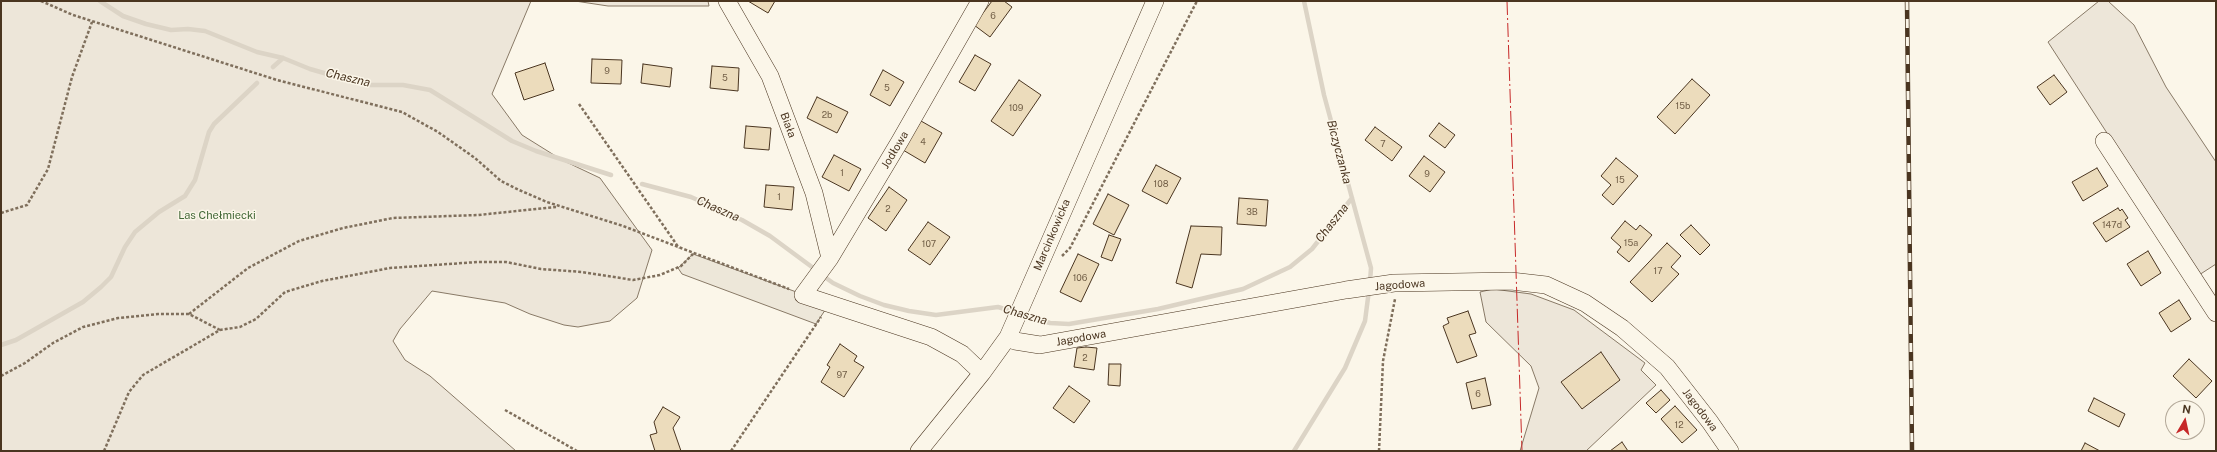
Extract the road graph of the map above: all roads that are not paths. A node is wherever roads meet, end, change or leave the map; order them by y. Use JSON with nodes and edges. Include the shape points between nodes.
{"nodes":[{"id":1,"x":726,"y":1,"type":"edge"},
{"id":2,"x":980,"y":1,"type":"edge"},
{"id":3,"x":1155,"y":1,"type":"edge"},
{"id":4,"x":2104,"y":141,"type":"dead end"},
{"id":5,"x":822,"y":269,"type":"junction"},
{"id":6,"x":2216,"y":313,"type":"edge"},
{"id":7,"x":1011,"y":330,"type":"junction"},
{"id":8,"x":982,"y":373,"type":"junction"},
{"id":9,"x":919,"y":451,"type":"edge"},
{"id":10,"x":1730,"y":451,"type":"edge"}],
"edges":[{"from":1,"to":5,"type":"street","name":"Biała","via":[[770,76],[814,193]]},
{"from":2,"to":5,"type":"street","name":"Jodłowa","via":[[900,141]]},
{"from":3,"to":7,"type":"street","name":"Marcinkowicka"},
{"from":4,"to":6,"type":"street"},
{"from":5,"to":8,"type":"street","name":"Jodłowa","via":[[803,295],[931,336],[962,354]]},
{"from":7,"to":8,"type":"street","name":"Marcinkowicka"},
{"from":7,"to":10,"type":"street","name":"Jagodowa","via":[[1015,341],[1040,345],[1396,283],[1546,285],[1585,303],[1622,328],[1667,367]]},
{"from":8,"to":9,"type":"street","name":"Marcinkowicka"}]}
